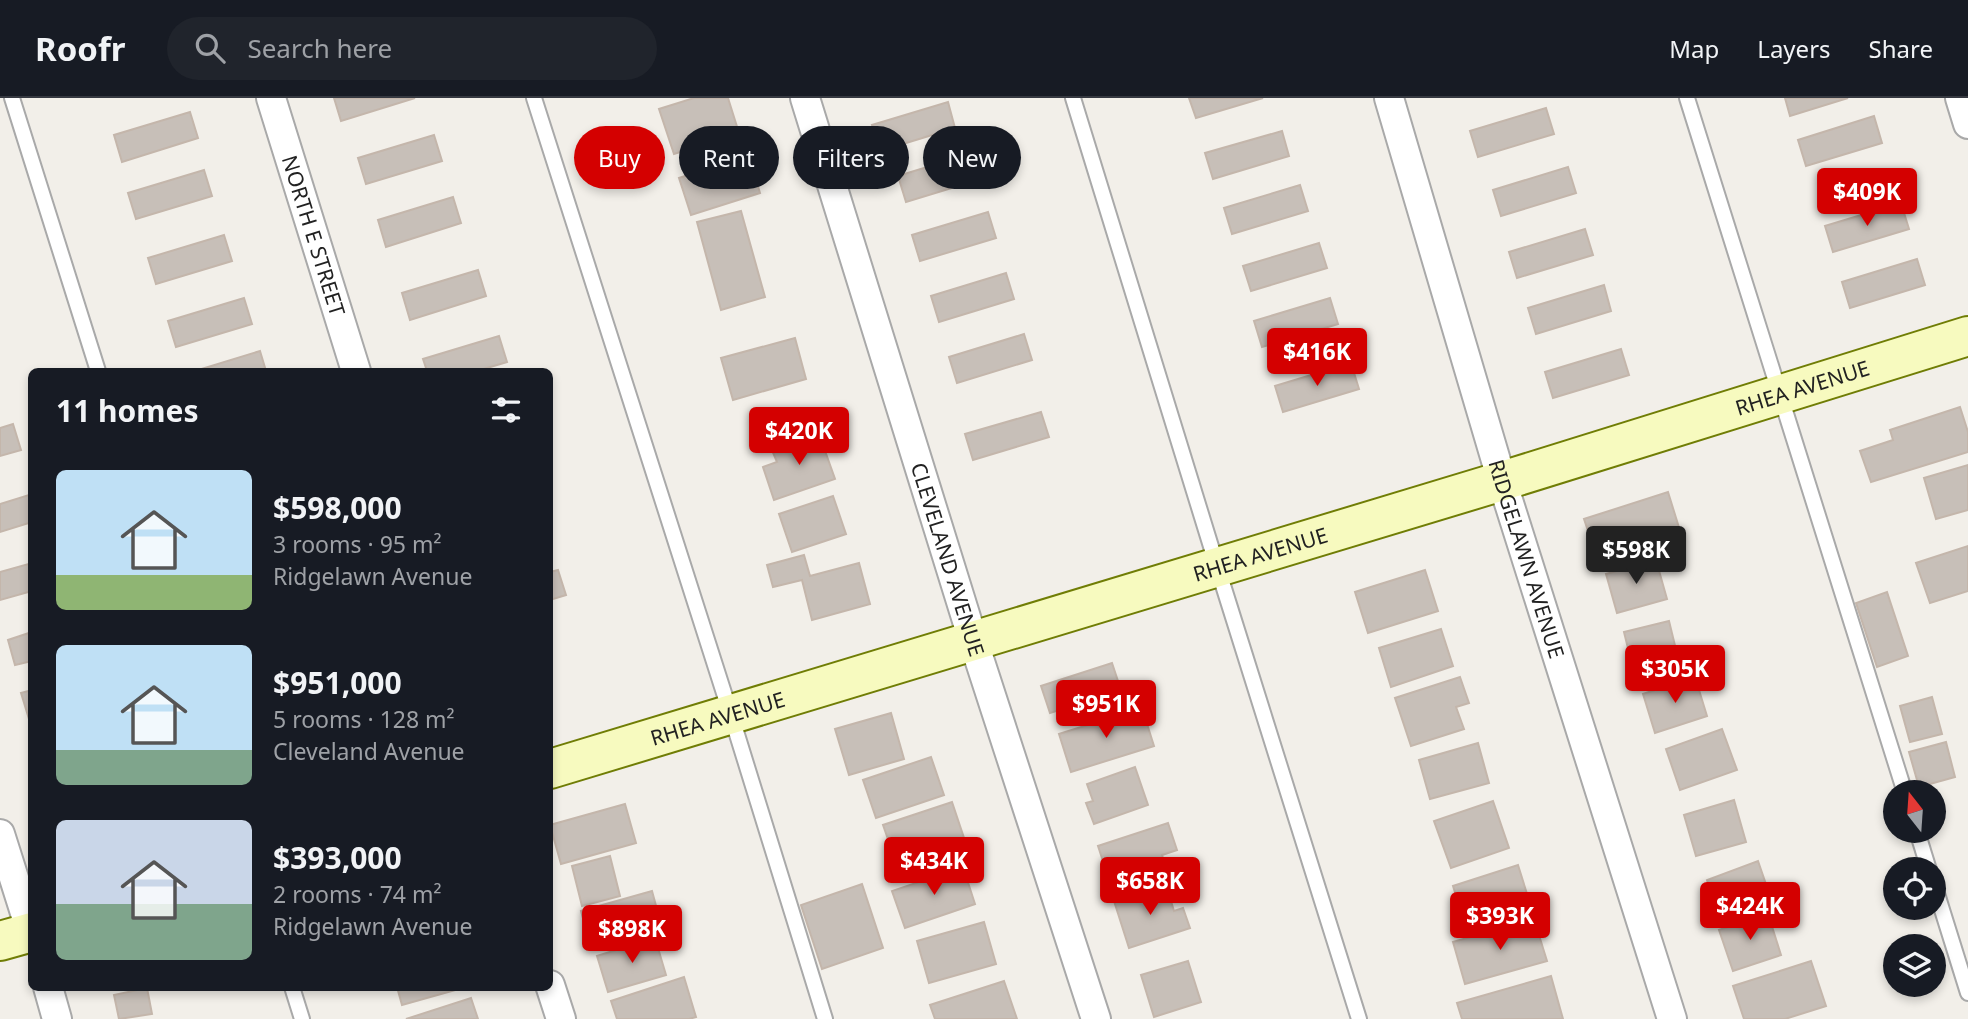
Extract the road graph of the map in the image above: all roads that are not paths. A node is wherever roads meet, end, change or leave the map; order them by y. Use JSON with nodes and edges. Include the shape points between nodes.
{"nodes":[{"id":1,"x":12,"y":98,"type":"edge"},
{"id":2,"x":271,"y":98,"type":"edge"},
{"id":3,"x":534,"y":98,"type":"edge"},
{"id":4,"x":805,"y":98,"type":"edge"},
{"id":5,"x":1073,"y":98,"type":"edge"},
{"id":6,"x":1390,"y":98,"type":"edge"},
{"id":7,"x":1687,"y":98,"type":"edge"},
{"id":8,"x":1960,"y":98,"type":"edge"},
{"id":9,"x":1968,"y":124,"type":"edge"},
{"id":10,"x":1968,"y":335,"type":"edge"},
{"id":11,"x":97,"y":368,"type":"edge"},
{"id":12,"x":355,"y":368,"type":"edge"},
{"id":13,"x":1780,"y":395,"type":"junction"},
{"id":14,"x":1502,"y":481,"type":"junction"},
{"id":15,"x":1217,"y":566,"type":"junction"},
{"id":16,"x":973,"y":640,"type":"junction"},
{"id":17,"x":731,"y":715,"type":"junction"},
{"id":18,"x":553,"y":768,"type":"edge"},
{"id":19,"x":1901,"y":780,"type":"edge"},
{"id":20,"x":0,"y":834,"type":"edge"},
{"id":21,"x":1945,"y":920,"type":"edge"},
{"id":22,"x":23,"y":935,"type":"edge"},
{"id":23,"x":49,"y":991,"type":"edge"},
{"id":24,"x":293,"y":991,"type":"edge"},
{"id":25,"x":552,"y":991,"type":"edge"},
{"id":26,"x":1968,"y":993,"type":"edge"},
{"id":27,"x":57,"y":1019,"type":"edge"},
{"id":28,"x":302,"y":1019,"type":"edge"},
{"id":29,"x":561,"y":1019,"type":"edge"},
{"id":30,"x":825,"y":1019,"type":"edge"},
{"id":31,"x":1096,"y":1019,"type":"edge"},
{"id":32,"x":1359,"y":1019,"type":"edge"},
{"id":33,"x":1672,"y":1019,"type":"edge"}],
"edges":[{"from":1,"to":11,"type":"lane"},
{"from":2,"to":12,"type":"street","name":"NORTH E STREET"},
{"from":3,"to":17,"type":"lane"},
{"from":4,"to":16,"type":"street","name":"CLEVELAND AVENUE"},
{"from":5,"to":15,"type":"lane"},
{"from":6,"to":14,"type":"street","name":"RIDGELAWN AVENUE"},
{"from":7,"to":13,"type":"lane"},
{"from":8,"to":9,"type":"street"},
{"from":10,"to":13,"type":"street","name":"RHEA AVENUE"},
{"from":13,"to":14,"type":"street","name":"RHEA AVENUE"},
{"from":13,"to":19,"type":"lane"},
{"from":14,"to":15,"type":"street","name":"RHEA AVENUE"},
{"from":14,"to":33,"type":"street","name":"RIDGELAWN AVENUE"},
{"from":15,"to":16,"type":"street","name":"RHEA AVENUE"},
{"from":15,"to":32,"type":"lane"},
{"from":16,"to":17,"type":"street","name":"RHEA AVENUE"},
{"from":16,"to":31,"type":"street","name":"CLEVELAND AVENUE"},
{"from":17,"to":18,"type":"street","name":"RHEA AVENUE"},
{"from":17,"to":30,"type":"lane"},
{"from":20,"to":22,"type":"street"},
{"from":21,"to":26,"type":"lane"},
{"from":23,"to":27,"type":"street"},
{"from":24,"to":28,"type":"lane"},
{"from":25,"to":29,"type":"street"}]}
